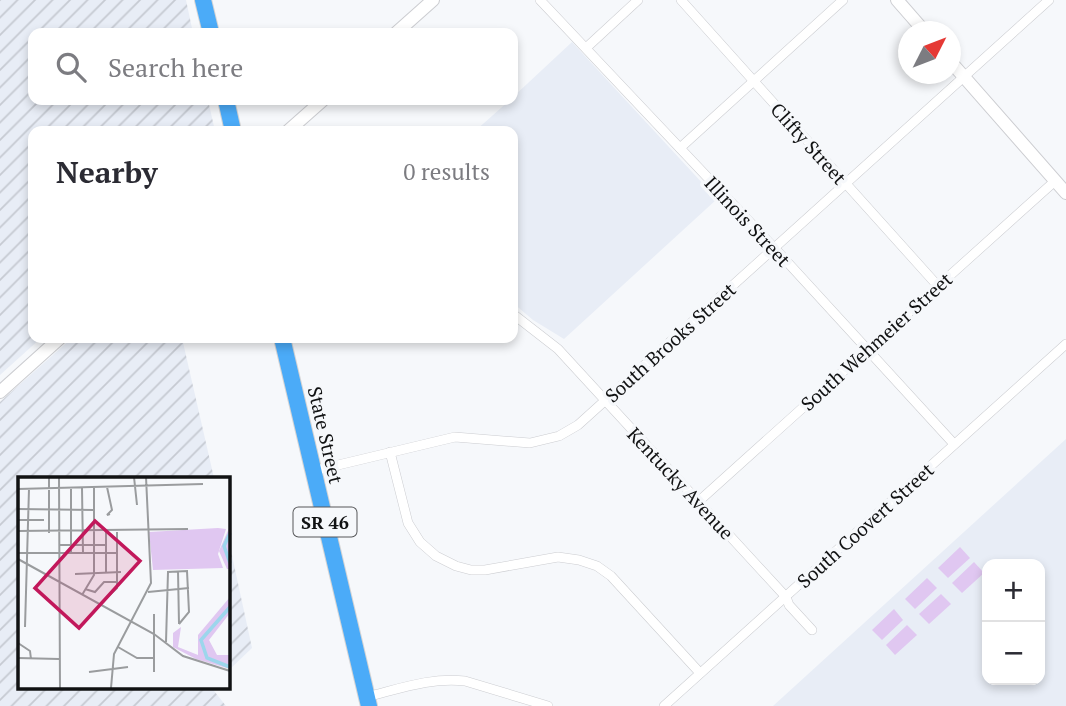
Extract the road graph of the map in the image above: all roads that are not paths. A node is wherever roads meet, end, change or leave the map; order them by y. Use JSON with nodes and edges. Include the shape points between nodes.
{"nodes":[{"id":1,"x":203,"y":0,"type":"edge"},
{"id":2,"x":433,"y":0,"type":"edge"},
{"id":3,"x":540,"y":0,"type":"edge"},
{"id":4,"x":638,"y":0,"type":"edge"},
{"id":5,"x":681,"y":0,"type":"edge"},
{"id":6,"x":843,"y":0,"type":"edge"},
{"id":7,"x":897,"y":0,"type":"edge"},
{"id":8,"x":1049,"y":0,"type":"edge"},
{"id":9,"x":915,"y":21,"type":"edge"},
{"id":10,"x":210,"y":28,"type":"edge"},
{"id":11,"x":402,"y":28,"type":"edge"},
{"id":12,"x":586,"y":48,"type":"junction"},
{"id":13,"x":961,"y":74,"type":"edge"},
{"id":14,"x":964,"y":77,"type":"junction"},
{"id":15,"x":754,"y":81,"type":"junction"},
{"id":16,"x":227,"y":105,"type":"edge"},
{"id":17,"x":317,"y":105,"type":"edge"},
{"id":18,"x":232,"y":126,"type":"edge"},
{"id":19,"x":294,"y":126,"type":"edge"},
{"id":20,"x":680,"y":148,"type":"junction"},
{"id":21,"x":1055,"y":181,"type":"junction"},
{"id":22,"x":846,"y":184,"type":"junction"},
{"id":23,"x":1066,"y":193,"type":"edge"},
{"id":24,"x":775,"y":248,"type":"junction"},
{"id":25,"x":937,"y":285,"type":"junction"},
{"id":26,"x":518,"y":318,"type":"edge"},
{"id":27,"x":54,"y":343,"type":"edge"},
{"id":28,"x":283,"y":343,"type":"edge"},
{"id":29,"x":1066,"y":344,"type":"edge"},
{"id":30,"x":867,"y":349,"type":"junction"},
{"id":31,"x":0,"y":392,"type":"edge"},
{"id":32,"x":605,"y":400,"type":"junction"},
{"id":33,"x":954,"y":444,"type":"junction"},
{"id":34,"x":390,"y":452,"type":"junction"},
{"id":35,"x":313,"y":471,"type":"junction"},
{"id":36,"x":699,"y":502,"type":"junction"},
{"id":37,"x":786,"y":597,"type":"junction"},
{"id":38,"x":811,"y":630,"type":"dead end"},
{"id":39,"x":700,"y":673,"type":"junction"},
{"id":40,"x":367,"y":701,"type":"edge"},
{"id":41,"x":548,"y":706,"type":"edge"},
{"id":42,"x":664,"y":706,"type":"edge"}],
"edges":[{"from":1,"to":10,"type":"highway"},
{"from":2,"to":11,"type":"street"},
{"from":3,"to":12,"type":"street","name":"Illinois Street"},
{"from":4,"to":12,"type":"street"},
{"from":5,"to":15,"type":"street","name":"Clifty Street"},
{"from":6,"to":15,"type":"street"},
{"from":7,"to":9,"type":"street"},
{"from":8,"to":14,"type":"street","name":"South Brooks Street"},
{"from":12,"to":20,"type":"street","name":"Illinois Street"},
{"from":13,"to":14,"type":"street"},
{"from":14,"to":21,"type":"street"},
{"from":14,"to":22,"type":"street","name":"South Brooks Street"},
{"from":15,"to":20,"type":"street"},
{"from":15,"to":22,"type":"street","name":"Clifty Street"},
{"from":16,"to":18,"type":"highway"},
{"from":17,"to":19,"type":"street"},
{"from":20,"to":24,"type":"street","name":"Illinois Street"},
{"from":21,"to":23,"type":"street"},
{"from":21,"to":25,"type":"street","name":"South Wehmeier Street"},
{"from":22,"to":24,"type":"street","name":"South Brooks Street"},
{"from":22,"to":25,"type":"street","name":"Clifty Street"},
{"from":24,"to":30,"type":"street","name":"Illinois Street"},
{"from":24,"to":32,"type":"street","name":"South Brooks Street"},
{"from":25,"to":30,"type":"street","name":"South Wehmeier Street"},
{"from":26,"to":32,"type":"street","name":"Kentucky Avenue","via":[[558,349]]},
{"from":27,"to":31,"type":"street"},
{"from":28,"to":35,"type":"highway","name":"State Street","number":"SR 46"},
{"from":29,"to":33,"type":"street","name":"South Coovert Street"},
{"from":30,"to":33,"type":"street","name":"Illinois Street"},
{"from":30,"to":36,"type":"street","name":"South Wehmeier Street"},
{"from":32,"to":34,"type":"street","name":"South Brooks Street","via":[[559,436],[530,443],[455,437]]},
{"from":32,"to":36,"type":"street","name":"Kentucky Avenue"},
{"from":33,"to":37,"type":"street","name":"South Coovert Street"},
{"from":34,"to":35,"type":"street","name":"South Brooks Street"},
{"from":34,"to":39,"type":"street","via":[[408,523],[436,556],[471,570],[558,557],[597,566]]},
{"from":35,"to":40,"type":"highway","name":"State Street","number":"SR 46"},
{"from":36,"to":37,"type":"street","name":"Kentucky Avenue"},
{"from":37,"to":38,"type":"street","name":"Kentucky Avenue"},
{"from":37,"to":39,"type":"street","name":"South Coovert Street"},
{"from":39,"to":42,"type":"street","name":"South Coovert Street"},
{"from":40,"to":41,"type":"street","via":[[451,679]]}]}
